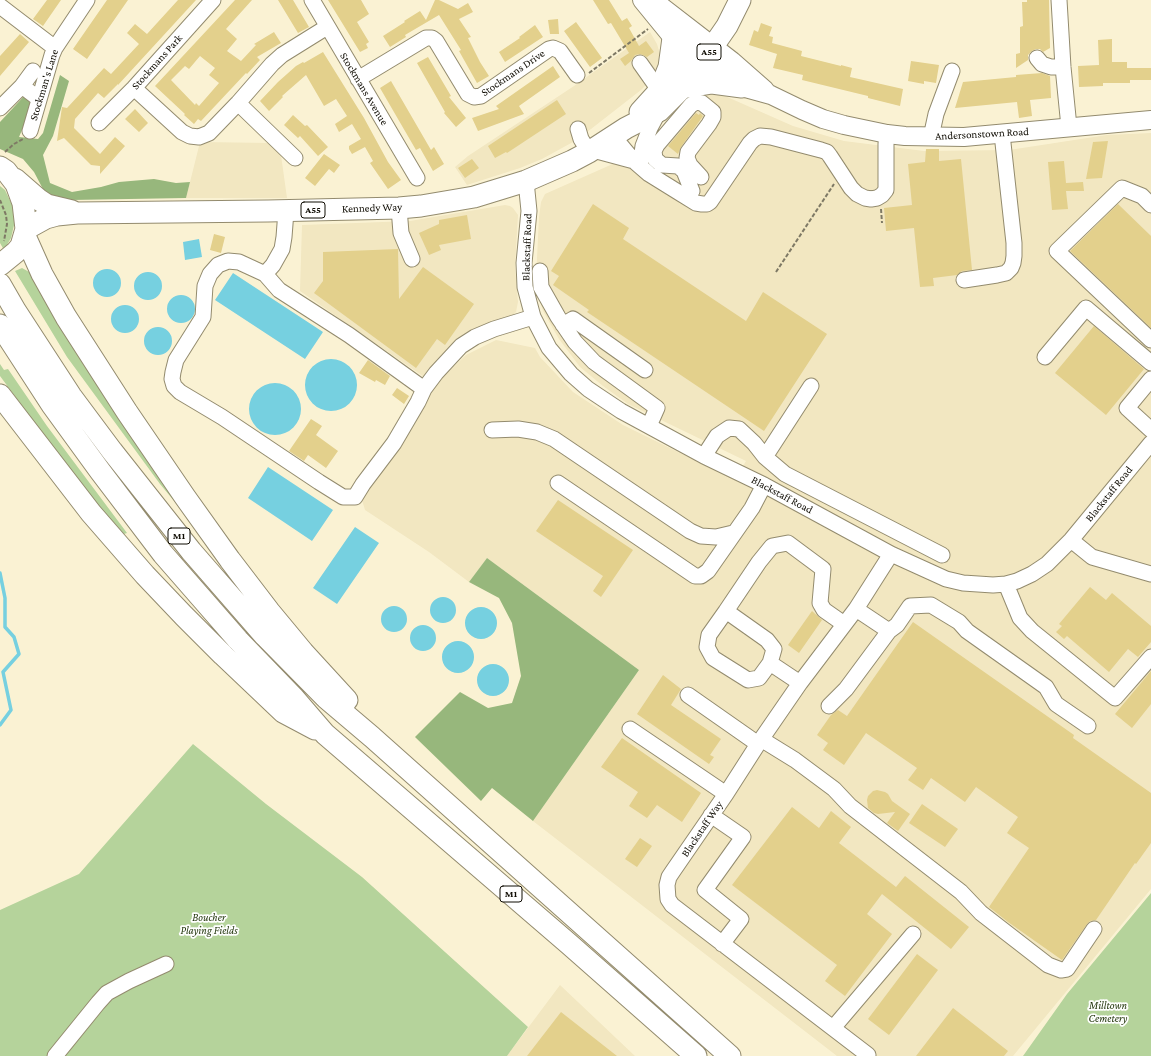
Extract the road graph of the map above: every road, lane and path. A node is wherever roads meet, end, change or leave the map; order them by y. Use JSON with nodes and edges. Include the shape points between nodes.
{"nodes":[{"id":1,"x":87,"y":0,"type":"edge"},
{"id":2,"x":213,"y":0,"type":"edge"},
{"id":3,"x":312,"y":0,"type":"edge"},
{"id":4,"x":642,"y":0,"type":"edge"},
{"id":5,"x":653,"y":0,"type":"edge"},
{"id":6,"x":729,"y":0,"type":"edge"},
{"id":7,"x":740,"y":0,"type":"edge"},
{"id":8,"x":1059,"y":0,"type":"edge"},
{"id":9,"x":0,"y":6,"type":"edge"},
{"id":10,"x":327,"y":27,"type":"junction"},
{"id":11,"x":651,"y":27,"type":"dead end"},
{"id":12,"x":674,"y":38,"type":"junction"},
{"id":13,"x":55,"y":48,"type":"junction"},
{"id":14,"x":703,"y":49,"type":"junction"},
{"id":15,"x":1037,"y":58,"type":"dead end"},
{"id":16,"x":640,"y":63,"type":"dead end"},
{"id":17,"x":1063,"y":67,"type":"junction"},
{"id":18,"x":952,"y":70,"type":"dead end"},
{"id":19,"x":33,"y":71,"type":"dead end"},
{"id":20,"x":577,"y":75,"type":"joint"},
{"id":21,"x":358,"y":80,"type":"junction"},
{"id":22,"x":22,"y":86,"type":"junction"},
{"id":23,"x":742,"y":87,"type":"junction"},
{"id":24,"x":134,"y":88,"type":"junction"},
{"id":25,"x":771,"y":95,"type":"junction"},
{"id":26,"x":668,"y":97,"type":"junction"},
{"id":27,"x":39,"y":99,"type":"junction"},
{"id":28,"x":238,"y":103,"type":"junction"},
{"id":29,"x":0,"y":108,"type":"edge"},
{"id":30,"x":1151,"y":120,"type":"edge"},
{"id":31,"x":99,"y":123,"type":"dead end"},
{"id":32,"x":1069,"y":127,"type":"junction"},
{"id":33,"x":578,"y":129,"type":"dead end"},
{"id":34,"x":30,"y":131,"type":"joint"},
{"id":35,"x":620,"y":133,"type":"junction"},
{"id":36,"x":887,"y":134,"type":"junction"},
{"id":37,"x":1002,"y":134,"type":"junction"},
{"id":38,"x":931,"y":137,"type":"junction"},
{"id":39,"x":591,"y":151,"type":"junction"},
{"id":40,"x":295,"y":158,"type":"dead end"},
{"id":41,"x":637,"y":163,"type":"junction"},
{"id":42,"x":3,"y":164,"type":"edge"},
{"id":43,"x":701,"y":177,"type":"dead end"},
{"id":44,"x":417,"y":178,"type":"dead end"},
{"id":45,"x":526,"y":181,"type":"junction"},
{"id":46,"x":836,"y":181,"type":"dead end"},
{"id":47,"x":692,"y":191,"type":"dead end"},
{"id":48,"x":0,"y":200,"type":"edge"},
{"id":49,"x":881,"y":206,"type":"dead end"},
{"id":50,"x":1151,"y":206,"type":"edge"},
{"id":51,"x":398,"y":208,"type":"junction"},
{"id":52,"x":286,"y":211,"type":"junction"},
{"id":53,"x":78,"y":213,"type":"junction"},
{"id":54,"x":882,"y":223,"type":"dead end"},
{"id":55,"x":25,"y":232,"type":"junction"},
{"id":56,"x":3,"y":244,"type":"dead end"},
{"id":57,"x":412,"y":259,"type":"dead end"},
{"id":58,"x":0,"y":266,"type":"edge"},
{"id":59,"x":540,"y":271,"type":"dead end"},
{"id":60,"x":776,"y":272,"type":"dead end"},
{"id":61,"x":265,"y":274,"type":"junction"},
{"id":62,"x":964,"y":280,"type":"dead end"},
{"id":63,"x":0,"y":284,"type":"edge"},
{"id":64,"x":533,"y":317,"type":"junction"},
{"id":65,"x":0,"y":325,"type":"edge"},
{"id":66,"x":563,"y":325,"type":"junction"},
{"id":67,"x":1151,"y":340,"type":"edge"},
{"id":68,"x":1045,"y":357,"type":"dead end"},
{"id":69,"x":1151,"y":363,"type":"edge"},
{"id":70,"x":645,"y":370,"type":"dead end"},
{"id":71,"x":1151,"y":379,"type":"edge"},
{"id":72,"x":811,"y":386,"type":"dead end"},
{"id":73,"x":424,"y":389,"type":"junction"},
{"id":74,"x":0,"y":395,"type":"edge"},
{"id":75,"x":649,"y":426,"type":"junction"},
{"id":76,"x":492,"y":430,"type":"dead end"},
{"id":77,"x":1151,"y":430,"type":"edge"},
{"id":78,"x":1151,"y":443,"type":"edge"},
{"id":79,"x":704,"y":456,"type":"junction"},
{"id":80,"x":765,"y":457,"type":"junction"},
{"id":81,"x":1146,"y":461,"type":"edge"},
{"id":82,"x":558,"y":483,"type":"dead end"},
{"id":83,"x":764,"y":485,"type":"junction"},
{"id":84,"x":733,"y":533,"type":"junction"},
{"id":85,"x":1071,"y":540,"type":"junction"},
{"id":86,"x":891,"y":554,"type":"junction"},
{"id":87,"x":942,"y":555,"type":"dead end"},
{"id":88,"x":1151,"y":574,"type":"edge"},
{"id":89,"x":1006,"y":584,"type":"junction"},
{"id":90,"x":856,"y":609,"type":"junction"},
{"id":91,"x":726,"y":611,"type":"junction"},
{"id":92,"x":844,"y":624,"type":"junction"},
{"id":93,"x":889,"y":631,"type":"junction"},
{"id":94,"x":1151,"y":657,"type":"edge"},
{"id":95,"x":770,"y":663,"type":"junction"},
{"id":96,"x":800,"y":683,"type":"junction"},
{"id":97,"x":688,"y":695,"type":"dead end"},
{"id":98,"x":829,"y":706,"type":"dead end"},
{"id":99,"x":1088,"y":726,"type":"dead end"},
{"id":100,"x":630,"y":729,"type":"dead end"},
{"id":101,"x":324,"y":734,"type":"junction"},
{"id":102,"x":372,"y":736,"type":"junction"},
{"id":103,"x":760,"y":741,"type":"junction"},
{"id":104,"x":726,"y":794,"type":"junction"},
{"id":105,"x":711,"y":815,"type":"junction"},
{"id":106,"x":1094,"y":929,"type":"dead end"},
{"id":107,"x":913,"y":934,"type":"dead end"},
{"id":108,"x":722,"y":944,"type":"junction"},
{"id":109,"x":166,"y":964,"type":"dead end"},
{"id":110,"x":833,"y":1028,"type":"junction"},
{"id":111,"x":868,"y":1055,"type":"edge"},
{"id":112,"x":55,"y":1056,"type":"edge"},
{"id":113,"x":696,"y":1056,"type":"edge"},
{"id":114,"x":730,"y":1056,"type":"edge"}],
"edges":[{"from":1,"to":13,"type":"street","name":"Stockman's Lane"},
{"from":2,"to":24,"type":"street","name":"Stockmans Park"},
{"from":3,"to":10,"type":"street","name":"Stockmans Avenue"},
{"from":4,"to":12,"type":"main road","name":"Andersonstown Road"},
{"from":5,"to":14,"type":"main road","name":"Andersonstown Road"},
{"from":6,"to":14,"type":"highway","name":"Kennedy Way","number":"A55"},
{"from":7,"to":14,"type":"highway","name":"Kennedy Way","number":"A55","via":[[727,26]]},
{"from":8,"to":17,"type":"street"},
{"from":9,"to":13,"type":"street"},
{"from":10,"to":21,"type":"street","name":"Stockmans Avenue"},
{"from":10,"to":28,"type":"street","via":[[282,55]]},
{"from":11,"to":20,"type":"path","via":[[583,77]]},
{"from":12,"to":14,"type":"main road","name":"Andersonstown Road"},
{"from":12,"to":26,"type":"highway"},
{"from":13,"to":27,"type":"street","name":"Stockman's Lane"},
{"from":14,"to":23,"type":"main road","name":"Andersonstown Road","via":[[725,76]]},
{"from":14,"to":25,"type":"main road","name":"Andersonstown Road"},
{"from":14,"to":26,"type":"highway","name":"Kennedy Way","number":"A55"},
{"from":15,"to":17,"type":"street","via":[[1046,66]]},
{"from":16,"to":26,"type":"street"},
{"from":17,"to":32,"type":"street"},
{"from":18,"to":38,"type":"street","via":[[936,114]]},
{"from":19,"to":22,"type":"street"},
{"from":20,"to":21,"type":"street","name":"Stockmans Drive","via":[[560,51],[553,48],[481,96],[474,97],[468,94],[436,41],[426,38]]},
{"from":21,"to":44,"type":"street","name":"Stockmans Avenue"},
{"from":22,"to":27,"type":"street"},
{"from":22,"to":29,"type":"street"},
{"from":23,"to":25,"type":"main road","name":"Andersonstown Road"},
{"from":23,"to":26,"type":"highway","via":[[712,83]]},
{"from":24,"to":28,"type":"street","via":[[182,132],[199,137],[209,133]]},
{"from":24,"to":31,"type":"street","name":"Stockmans Park"},
{"from":25,"to":36,"type":"main road","name":"Andersonstown Road","via":[[823,119]]},
{"from":26,"to":35,"type":"highway","name":"Kennedy Way","number":"A55"},
{"from":26,"to":41,"type":"street","via":[[650,128]]},
{"from":27,"to":34,"type":"street","name":"Stockman's Lane"},
{"from":28,"to":40,"type":"street"},
{"from":30,"to":32,"type":"main road","name":"Andersonstown Road"},
{"from":32,"to":37,"type":"main road","name":"Andersonstown Road"},
{"from":33,"to":39,"type":"street","via":[[581,139]]},
{"from":34,"to":42,"type":"path","via":[[14,144]]},
{"from":35,"to":39,"type":"highway","name":"Kennedy Way","number":"A55"},
{"from":35,"to":41,"type":"street"},
{"from":36,"to":38,"type":"main road","name":"Andersonstown Road"},
{"from":36,"to":41,"type":"street","via":[[886,190],[882,195],[871,199],[850,188],[826,152],[765,136],[760,136],[750,143],[707,204],[696,203],[649,174]]},
{"from":37,"to":38,"type":"main road","name":"Andersonstown Road"},
{"from":37,"to":62,"type":"street","via":[[1014,249],[1013,263],[1006,273]]},
{"from":39,"to":41,"type":"street"},
{"from":39,"to":45,"type":"highway","name":"Kennedy Way","number":"A55"},
{"from":42,"to":53,"type":"highway","name":"Kennedy Way","number":"A55","via":[[38,199]]},
{"from":42,"to":55,"type":"highway","via":[[16,184],[22,203]]},
{"from":43,"to":47,"type":"street","via":[[690,165],[688,152],[713,117],[712,112],[702,103],[696,102],[654,151],[662,166],[678,166],[684,171]]},
{"from":45,"to":51,"type":"highway","name":"Kennedy Way","number":"A55","via":[[474,197]]},
{"from":45,"to":64,"type":"street","name":"Blackstaff Road","via":[[529,211],[524,263],[525,287]]},
{"from":46,"to":60,"type":"path"},
{"from":48,"to":56,"type":"path","via":[[7,224]]},
{"from":49,"to":54,"type":"path"},
{"from":50,"to":67,"type":"street","via":[[1142,196],[1122,188],[1057,251]]},
{"from":51,"to":52,"type":"highway","name":"Kennedy Way","number":"A55"},
{"from":51,"to":57,"type":"street","via":[[401,233]]},
{"from":52,"to":53,"type":"highway","name":"Kennedy Way","number":"A55"},
{"from":52,"to":61,"type":"street","via":[[282,249]]},
{"from":53,"to":55,"type":"highway","name":"Kennedy Way","number":"A55","via":[[46,218]]},
{"from":55,"to":58,"type":"highway","via":[[21,246]]},
{"from":55,"to":102,"type":"highway","number":"M1","via":[[42,274],[66,317],[185,497],[268,611],[346,698]]},
{"from":59,"to":66,"type":"street","via":[[541,288]]},
{"from":61,"to":73,"type":"street","via":[[279,290],[349,335]]},
{"from":61,"to":73,"type":"street","via":[[239,262],[228,261],[218,265],[210,274],[205,286],[203,317],[176,360],[172,380],[180,392],[331,490],[343,497],[356,497],[394,443]]},
{"from":63,"to":102,"type":"highway","number":"M1","via":[[71,396],[191,551],[271,642],[326,698]]},
{"from":64,"to":73,"type":"street","via":[[494,329],[461,346]]},
{"from":64,"to":75,"type":"street","name":"Blackstaff Road","via":[[549,348],[571,374],[588,389]]},
{"from":65,"to":101,"type":"highway","number":"M1","via":[[52,405],[163,554]]},
{"from":66,"to":70,"type":"street","via":[[573,319]]},
{"from":66,"to":75,"type":"street","via":[[594,362],[657,408]]},
{"from":68,"to":69,"type":"street","via":[[1086,308]]},
{"from":71,"to":77,"type":"street","via":[[1128,408]]},
{"from":72,"to":80,"type":"street"},
{"from":74,"to":101,"type":"highway","number":"M1","via":[[91,513],[184,616],[283,712]]},
{"from":75,"to":79,"type":"street","name":"Blackstaff Road"},
{"from":76,"to":84,"type":"street","via":[[518,429],[537,432],[554,439],[701,536],[716,537]]},
{"from":78,"to":81,"type":"street","name":"Blackstaff Road"},
{"from":79,"to":80,"type":"street","via":[[717,436],[729,428],[739,429],[754,442]]},
{"from":79,"to":83,"type":"street","name":"Blackstaff Road"},
{"from":80,"to":87,"type":"street","via":[[785,474]]},
{"from":81,"to":85,"type":"street","name":"Blackstaff Road"},
{"from":82,"to":84,"type":"street","via":[[695,576],[701,576],[708,571]]},
{"from":83,"to":84,"type":"street","via":[[752,508]]},
{"from":83,"to":86,"type":"street","name":"Blackstaff Road"},
{"from":85,"to":88,"type":"street","via":[[1092,557]]},
{"from":85,"to":89,"type":"street","name":"Blackstaff Road","via":[[1047,564],[1032,574]]},
{"from":86,"to":89,"type":"street","name":"Blackstaff Road","via":[[946,579],[969,584]]},
{"from":86,"to":90,"type":"street","name":"Blackstaff Way"},
{"from":89,"to":94,"type":"street","via":[[1020,618],[1032,631],[1115,698]]},
{"from":90,"to":92,"type":"street","name":"Blackstaff Way"},
{"from":90,"to":93,"type":"street"},
{"from":91,"to":92,"type":"street","via":[[772,546],[788,543],[823,569],[820,603],[824,610]]},
{"from":91,"to":95,"type":"street","via":[[767,640],[774,649]]},
{"from":91,"to":95,"type":"street","via":[[709,635],[708,647],[713,658],[748,680],[759,678]]},
{"from":92,"to":96,"type":"street","name":"Blackstaff Way"},
{"from":93,"to":98,"type":"street","via":[[846,689]]},
{"from":93,"to":99,"type":"street","via":[[897,625],[910,606],[931,605],[959,622],[967,632],[1046,687],[1056,704]]},
{"from":95,"to":96,"type":"street"},
{"from":96,"to":103,"type":"street","name":"Blackstaff Way"},
{"from":97,"to":103,"type":"street"},
{"from":100,"to":104,"type":"street"},
{"from":101,"to":113,"type":"highway","number":"M1"},
{"from":102,"to":114,"type":"highway","number":"M1"},
{"from":103,"to":104,"type":"street","name":"Blackstaff Way"},
{"from":103,"to":106,"type":"street","via":[[795,760],[834,789],[850,806],[961,892],[981,913],[1048,965],[1061,970],[1067,969]]},
{"from":104,"to":105,"type":"street","name":"Blackstaff Way"},
{"from":105,"to":108,"type":"street","name":"Blackstaff Way","via":[[669,877],[667,893],[672,905]]},
{"from":105,"to":108,"type":"street","via":[[743,837],[705,890],[741,919]]},
{"from":107,"to":110,"type":"street"},
{"from":108,"to":110,"type":"street","name":"Blackstaff Way"},
{"from":109,"to":112,"type":"street","via":[[107,993]]},
{"from":110,"to":111,"type":"street","name":"Blackstaff Way"}]}
